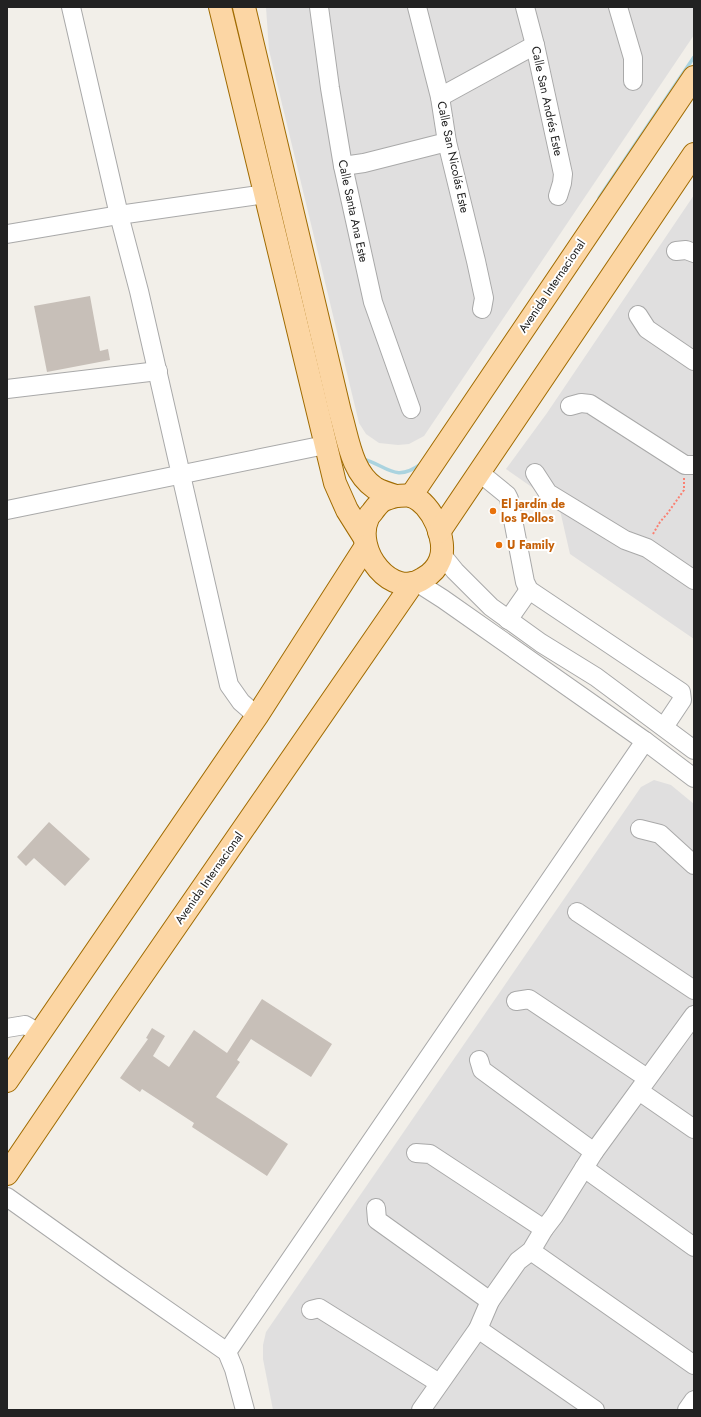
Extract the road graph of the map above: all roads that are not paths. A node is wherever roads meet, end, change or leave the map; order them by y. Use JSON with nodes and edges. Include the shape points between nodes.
{"nodes":[{"id":1,"x":71,"y":7,"type":"edge"},
{"id":2,"x":244,"y":7,"type":"edge"},
{"id":3,"x":319,"y":7,"type":"edge"},
{"id":4,"x":417,"y":7,"type":"edge"},
{"id":5,"x":618,"y":7,"type":"edge"},
{"id":6,"x":528,"y":8,"type":"edge"},
{"id":7,"x":220,"y":9,"type":"edge"},
{"id":8,"x":535,"y":45,"type":"junction"},
{"id":9,"x":694,"y":77,"type":"edge"},
{"id":10,"x":633,"y":82,"type":"dead end"},
{"id":11,"x":440,"y":97,"type":"junction"},
{"id":12,"x":447,"y":142,"type":"junction"},
{"id":13,"x":694,"y":154,"type":"edge"},
{"id":14,"x":343,"y":166,"type":"junction"},
{"id":15,"x":266,"y":194,"type":"junction"},
{"id":16,"x":558,"y":196,"type":"dead end"},
{"id":17,"x":119,"y":216,"type":"junction"},
{"id":18,"x":7,"y":234,"type":"edge"},
{"id":19,"x":676,"y":251,"type":"dead end"},
{"id":20,"x":694,"y":253,"type":"edge"},
{"id":21,"x":482,"y":309,"type":"dead end"},
{"id":22,"x":638,"y":315,"type":"dead end"},
{"id":23,"x":694,"y":362,"type":"edge"},
{"id":24,"x":158,"y":371,"type":"junction"},
{"id":25,"x":7,"y":389,"type":"edge"},
{"id":26,"x":570,"y":406,"type":"dead end"},
{"id":27,"x":411,"y":409,"type":"dead end"},
{"id":28,"x":325,"y":445,"type":"junction"},
{"id":29,"x":689,"y":465,"type":"edge"},
{"id":30,"x":480,"y":473,"type":"junction"},
{"id":31,"x":535,"y":473,"type":"dead end"},
{"id":32,"x":181,"y":475,"type":"junction"},
{"id":33,"x":403,"y":496,"type":"junction"},
{"id":34,"x":7,"y":510,"type":"edge"},
{"id":35,"x":439,"y":532,"type":"junction"},
{"id":36,"x":365,"y":541,"type":"junction"},
{"id":37,"x":442,"y":555,"type":"junction"},
{"id":38,"x":694,"y":580,"type":"edge"},
{"id":39,"x":415,"y":583,"type":"junction"},
{"id":40,"x":529,"y":590,"type":"junction"},
{"id":41,"x":508,"y":620,"type":"junction"},
{"id":42,"x":541,"y":643,"type":"junction"},
{"id":43,"x":530,"y":660,"type":"junction"},
{"id":44,"x":257,"y":716,"type":"junction"},
{"id":45,"x":664,"y":727,"type":"junction"},
{"id":46,"x":646,"y":741,"type":"junction"},
{"id":47,"x":694,"y":750,"type":"edge"},
{"id":48,"x":694,"y":778,"type":"edge"},
{"id":49,"x":640,"y":828,"type":"dead end"},
{"id":50,"x":694,"y":865,"type":"edge"},
{"id":51,"x":577,"y":912,"type":"dead end"},
{"id":52,"x":694,"y":990,"type":"edge"},
{"id":53,"x":516,"y":1001,"type":"dead end"},
{"id":54,"x":694,"y":1015,"type":"edge"},
{"id":55,"x":7,"y":1028,"type":"edge"},
{"id":56,"x":39,"y":1033,"type":"junction"},
{"id":57,"x":478,"y":1060,"type":"dead end"},
{"id":58,"x":7,"y":1080,"type":"edge"},
{"id":59,"x":643,"y":1085,"type":"junction"},
{"id":60,"x":694,"y":1129,"type":"edge"},
{"id":61,"x":594,"y":1152,"type":"junction"},
{"id":62,"x":416,"y":1153,"type":"dead end"},
{"id":63,"x":584,"y":1168,"type":"junction"},
{"id":64,"x":7,"y":1174,"type":"edge"},
{"id":65,"x":7,"y":1197,"type":"edge"},
{"id":66,"x":376,"y":1208,"type":"dead end"},
{"id":67,"x":544,"y":1229,"type":"junction"},
{"id":68,"x":694,"y":1247,"type":"edge"},
{"id":69,"x":530,"y":1251,"type":"junction"},
{"id":70,"x":490,"y":1301,"type":"junction"},
{"id":71,"x":311,"y":1310,"type":"dead end"},
{"id":72,"x":478,"y":1329,"type":"junction"},
{"id":73,"x":227,"y":1352,"type":"junction"},
{"id":74,"x":694,"y":1365,"type":"edge"},
{"id":75,"x":439,"y":1383,"type":"junction"},
{"id":76,"x":694,"y":1400,"type":"edge"},
{"id":77,"x":424,"y":1409,"type":"edge"},
{"id":78,"x":245,"y":1410,"type":"edge"},
{"id":79,"x":595,"y":1410,"type":"edge"},
{"id":80,"x":687,"y":1410,"type":"edge"}],
"edges":[{"from":1,"to":17,"type":"street"},
{"from":2,"to":7,"type":"main road"},
{"from":2,"to":33,"type":"main road","via":[[356,466],[374,487],[382,492]]},
{"from":3,"to":14,"type":"street","name":"Calle Santa Ana Este"},
{"from":4,"to":11,"type":"street","name":"Calle San Nicolás Este"},
{"from":5,"to":10,"type":"street","via":[[633,58]]},
{"from":6,"to":8,"type":"street","name":"Calle San Andrés Este"},
{"from":7,"to":15,"type":"main road"},
{"from":8,"to":11,"type":"street"},
{"from":8,"to":16,"type":"street","name":"Calle San Andrés Este","via":[[562,174]]},
{"from":9,"to":33,"type":"main road","name":"Avenida Internacional"},
{"from":11,"to":12,"type":"street","name":"Calle San Nicolás Este"},
{"from":12,"to":14,"type":"street"},
{"from":12,"to":21,"type":"street","name":"Calle San Nicolás Este","via":[[484,298]]},
{"from":13,"to":30,"type":"main road"},
{"from":14,"to":27,"type":"street","name":"Calle Santa Ana Este","via":[[373,302]]},
{"from":15,"to":17,"type":"street"},
{"from":15,"to":28,"type":"main road"},
{"from":17,"to":18,"type":"street"},
{"from":17,"to":24,"type":"street"},
{"from":19,"to":20,"type":"street","via":[[686,250]]},
{"from":22,"to":23,"type":"street","via":[[647,329]]},
{"from":24,"to":25,"type":"street"},
{"from":24,"to":32,"type":"street"},
{"from":26,"to":29,"type":"street","via":[[590,404]]},
{"from":28,"to":32,"type":"street"},
{"from":28,"to":36,"type":"main road","via":[[335,483]]},
{"from":30,"to":35,"type":"main road"},
{"from":30,"to":40,"type":"street","via":[[509,499],[525,582]]},
{"from":31,"to":38,"type":"street","via":[[548,493],[625,540],[647,548]]},
{"from":32,"to":34,"type":"street"},
{"from":32,"to":44,"type":"street","via":[[229,685],[241,702]]},
{"from":33,"to":35,"type":"main road","via":[[422,503],[431,513]]},
{"from":33,"to":36,"type":"main road","via":[[384,500],[376,507],[368,518]]},
{"from":35,"to":37,"type":"main road"},
{"from":36,"to":39,"type":"main road","via":[[374,564],[382,573],[393,580]]},
{"from":36,"to":44,"type":"main road"},
{"from":37,"to":39,"type":"main road","via":[[431,574]]},
{"from":37,"to":41,"type":"street","via":[[454,572]]},
{"from":39,"to":43,"type":"street"},
{"from":39,"to":64,"type":"main road","name":"Avenida Internacional"},
{"from":40,"to":41,"type":"street"},
{"from":40,"to":45,"type":"street","via":[[681,692],[682,700]]},
{"from":41,"to":42,"type":"street"},
{"from":42,"to":43,"type":"street"},
{"from":42,"to":45,"type":"street","via":[[596,677]]},
{"from":43,"to":46,"type":"street"},
{"from":44,"to":56,"type":"main road"},
{"from":45,"to":47,"type":"street"},
{"from":46,"to":48,"type":"street"},
{"from":46,"to":73,"type":"street"},
{"from":49,"to":50,"type":"street","via":[[660,834]]},
{"from":51,"to":52,"type":"street"},
{"from":53,"to":59,"type":"street","via":[[529,999]]},
{"from":54,"to":59,"type":"street"},
{"from":55,"to":56,"type":"street","via":[[25,1025]]},
{"from":56,"to":58,"type":"main road"},
{"from":57,"to":61,"type":"street","via":[[482,1070]]},
{"from":59,"to":60,"type":"street"},
{"from":59,"to":61,"type":"street"},
{"from":61,"to":63,"type":"street"},
{"from":62,"to":67,"type":"street","via":[[430,1154]]},
{"from":63,"to":67,"type":"street"},
{"from":63,"to":68,"type":"street"},
{"from":65,"to":73,"type":"street"},
{"from":66,"to":70,"type":"street","via":[[377,1220]]},
{"from":67,"to":69,"type":"street"},
{"from":69,"to":70,"type":"street","via":[[518,1261]]},
{"from":69,"to":74,"type":"street"},
{"from":70,"to":72,"type":"street"},
{"from":71,"to":75,"type":"street","via":[[319,1308]]},
{"from":72,"to":75,"type":"street"},
{"from":72,"to":79,"type":"street"},
{"from":73,"to":78,"type":"street"},
{"from":75,"to":77,"type":"street"},
{"from":76,"to":80,"type":"street"}]}
